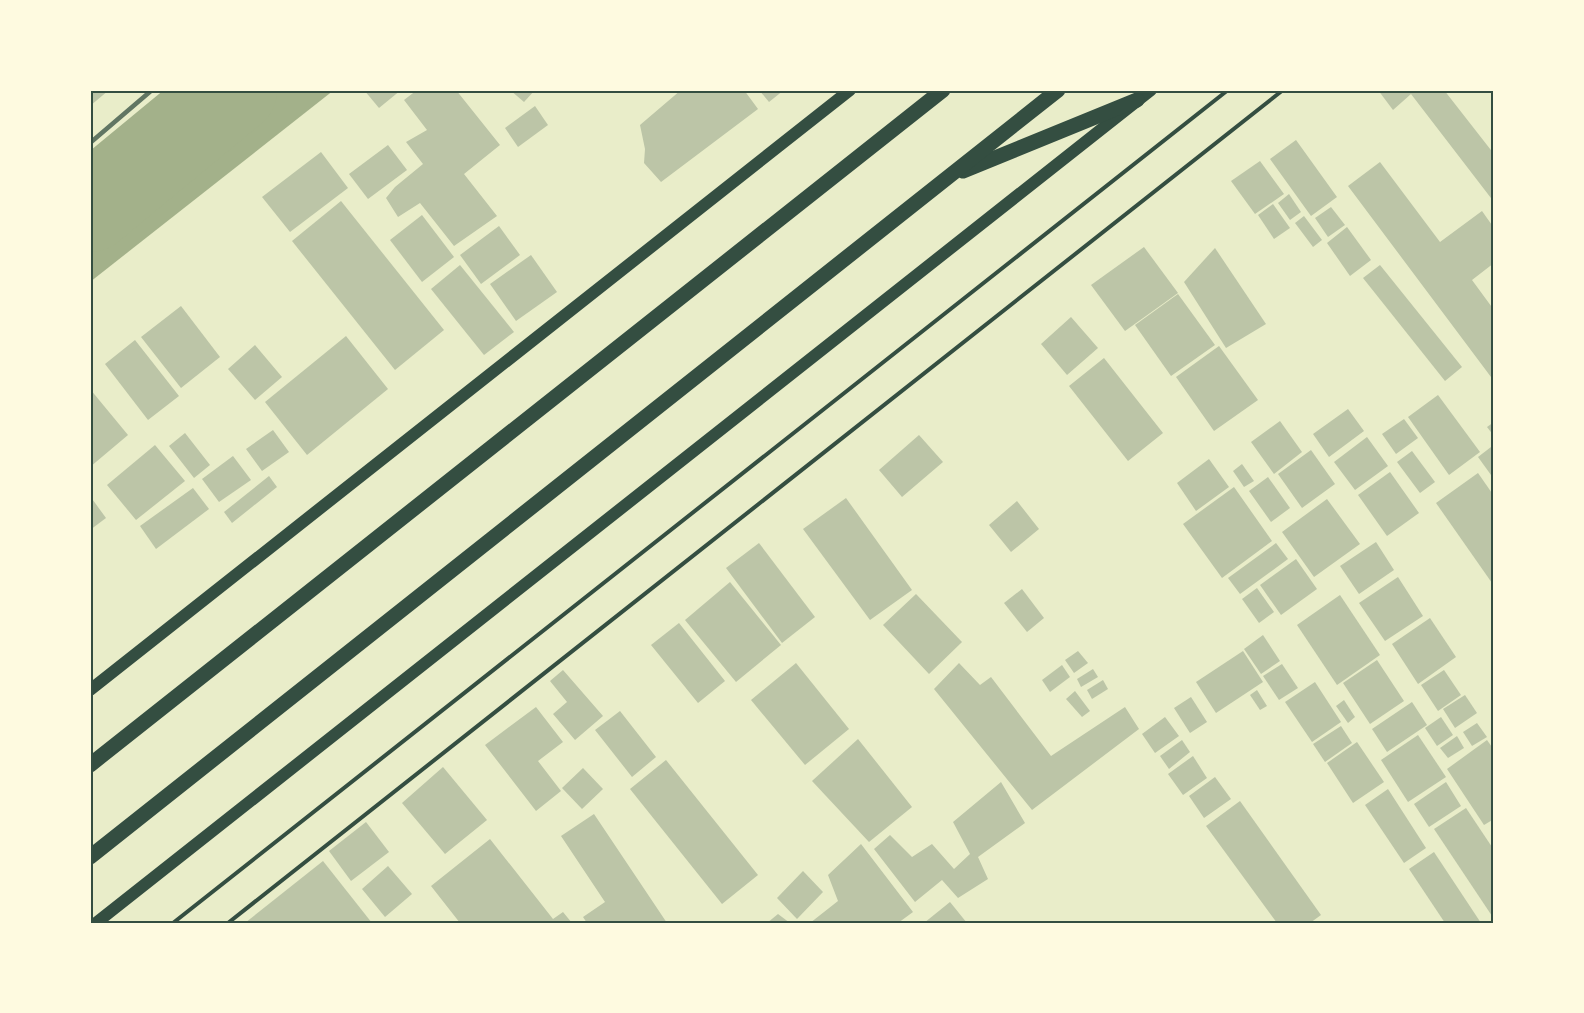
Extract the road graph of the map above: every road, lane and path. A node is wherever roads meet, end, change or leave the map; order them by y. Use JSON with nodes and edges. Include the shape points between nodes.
{"nodes":[{"id":1,"x":152,"y":90,"type":"edge"},
{"id":2,"x":850,"y":90,"type":"edge"},
{"id":3,"x":926,"y":90,"type":"edge"},
{"id":4,"x":943,"y":90,"type":"edge"},
{"id":5,"x":1058,"y":90,"type":"edge"},
{"id":6,"x":1151,"y":90,"type":"edge"},
{"id":7,"x":1228,"y":90,"type":"edge"},
{"id":8,"x":1284,"y":90,"type":"edge"},
{"id":9,"x":1137,"y":100,"type":"junction"},
{"id":10,"x":903,"y":122,"type":"junction"},
{"id":11,"x":90,"y":143,"type":"edge"},
{"id":12,"x":946,"y":178,"type":"junction"},
{"id":13,"x":90,"y":690,"type":"edge"},
{"id":14,"x":90,"y":765,"type":"edge"},
{"id":15,"x":90,"y":857,"type":"edge"},
{"id":16,"x":96,"y":923,"type":"edge"},
{"id":17,"x":173,"y":923,"type":"edge"},
{"id":18,"x":228,"y":923,"type":"edge"}],
"edges":[{"from":1,"to":11,"type":"lane"},
{"from":2,"to":13,"type":"main road"},
{"from":3,"to":10,"type":"main road"},
{"from":4,"to":10,"type":"main road"},
{"from":5,"to":12,"type":"main road"},
{"from":6,"to":9,"type":"main road"},
{"from":7,"to":17,"type":"path"},
{"from":8,"to":18,"type":"path"},
{"from":9,"to":12,"type":"main road"},
{"from":9,"to":16,"type":"main road"},
{"from":10,"to":14,"type":"main road"},
{"from":12,"to":15,"type":"main road"}]}
